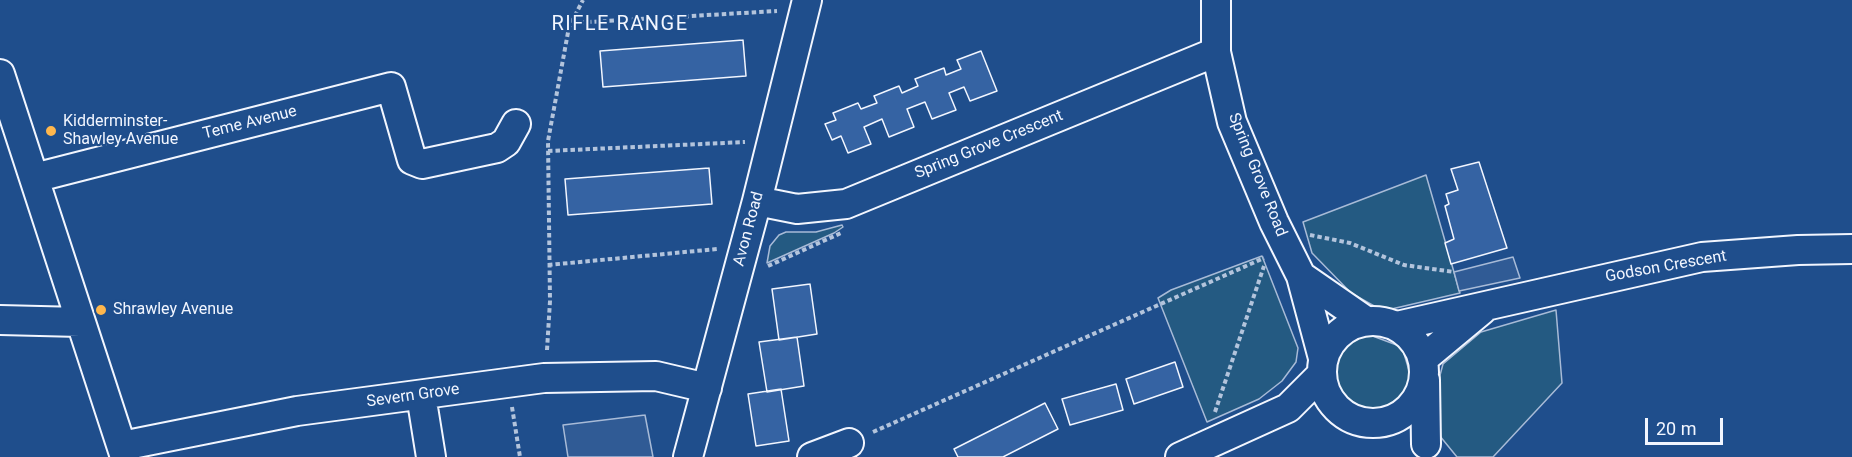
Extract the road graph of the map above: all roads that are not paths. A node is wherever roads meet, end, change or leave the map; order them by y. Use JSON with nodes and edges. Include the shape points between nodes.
{"nodes":[{"id":1,"x":1216,"y":0,"type":"edge"},
{"id":2,"x":805,"y":4,"type":"edge"},
{"id":3,"x":1216,"y":52,"type":"junction"},
{"id":4,"x":0,"y":74,"type":"edge"},
{"id":5,"x":516,"y":124,"type":"dead end"},
{"id":6,"x":34,"y":178,"type":"junction"},
{"id":7,"x":757,"y":201,"type":"junction"},
{"id":8,"x":1852,"y":249,"type":"edge"},
{"id":9,"x":1301,"y":276,"type":"junction"},
{"id":10,"x":1484,"y":308,"type":"junction"},
{"id":11,"x":0,"y":320,"type":"edge"},
{"id":12,"x":1366,"y":321,"type":"junction"},
{"id":13,"x":80,"y":322,"type":"junction"},
{"id":14,"x":1397,"y":326,"type":"junction"},
{"id":15,"x":1322,"y":366,"type":"junction"},
{"id":16,"x":1424,"y":367,"type":"junction"},
{"id":17,"x":707,"y":388,"type":"junction"},
{"id":18,"x":422,"y":395,"type":"junction"},
{"id":19,"x":1288,"y":408,"type":"junction"},
{"id":20,"x":1336,"y":408,"type":"junction"},
{"id":21,"x":1388,"y":421,"type":"junction"},
{"id":22,"x":849,"y":442,"type":"road end"},
{"id":23,"x":1432,"y":450,"type":"edge"},
{"id":24,"x":124,"y":452,"type":"edge"},
{"id":25,"x":432,"y":457,"type":"edge"},
{"id":26,"x":688,"y":457,"type":"edge"},
{"id":27,"x":812,"y":457,"type":"edge"},
{"id":28,"x":1180,"y":457,"type":"edge"}],
"edges":[{"from":1,"to":3,"type":"street","name":"Spring Grove Road"},
{"from":2,"to":7,"type":"street","name":"Avon Road"},
{"from":3,"to":7,"type":"street","name":"Spring Grove Crescent","via":[[846,204],[797,209]]},
{"from":3,"to":9,"type":"street","name":"Spring Grove Road","via":[[1232,122]]},
{"from":4,"to":6,"type":"street"},
{"from":5,"to":6,"type":"street","name":"Teme Avenue","via":[[506,142],[497,148],[422,164],[412,160],[392,87]]},
{"from":6,"to":13,"type":"street"},
{"from":7,"to":17,"type":"street","name":"Avon Road"},
{"from":8,"to":10,"type":"street","name":"Godson Crescent","via":[[1702,257],[1585,281]]},
{"from":9,"to":12,"type":"street","name":"Spring Grove Road"},
{"from":9,"to":15,"type":"street","name":"Spring Grove Road"},
{"from":10,"to":14,"type":"street","name":"Godson Crescent"},
{"from":10,"to":16,"type":"street","name":"Godson Crescent"},
{"from":11,"to":13,"type":"street"},
{"from":12,"to":14,"type":"street"},
{"from":12,"to":15,"type":"street","via":[[1339,333],[1329,344]]},
{"from":13,"to":24,"type":"street"},
{"from":14,"to":16,"type":"street","via":[[1418,346]]},
{"from":15,"to":19,"type":"street"},
{"from":15,"to":20,"type":"street","via":[[1329,399]]},
{"from":16,"to":21,"type":"street","via":[[1421,390],[1413,404]]},
{"from":16,"to":23,"type":"street"},
{"from":17,"to":18,"type":"street","name":"Severn Grove","via":[[656,376],[544,378]]},
{"from":17,"to":26,"type":"street","name":"Avon Road"},
{"from":18,"to":24,"type":"street","name":"Severn Grove","via":[[297,411]]},
{"from":18,"to":25,"type":"street"},
{"from":19,"to":20,"type":"street"},
{"from":19,"to":28,"type":"street"},
{"from":20,"to":21,"type":"street","via":[[1360,422]]},
{"from":21,"to":23,"type":"street"},
{"from":22,"to":27,"type":"street"}]}
